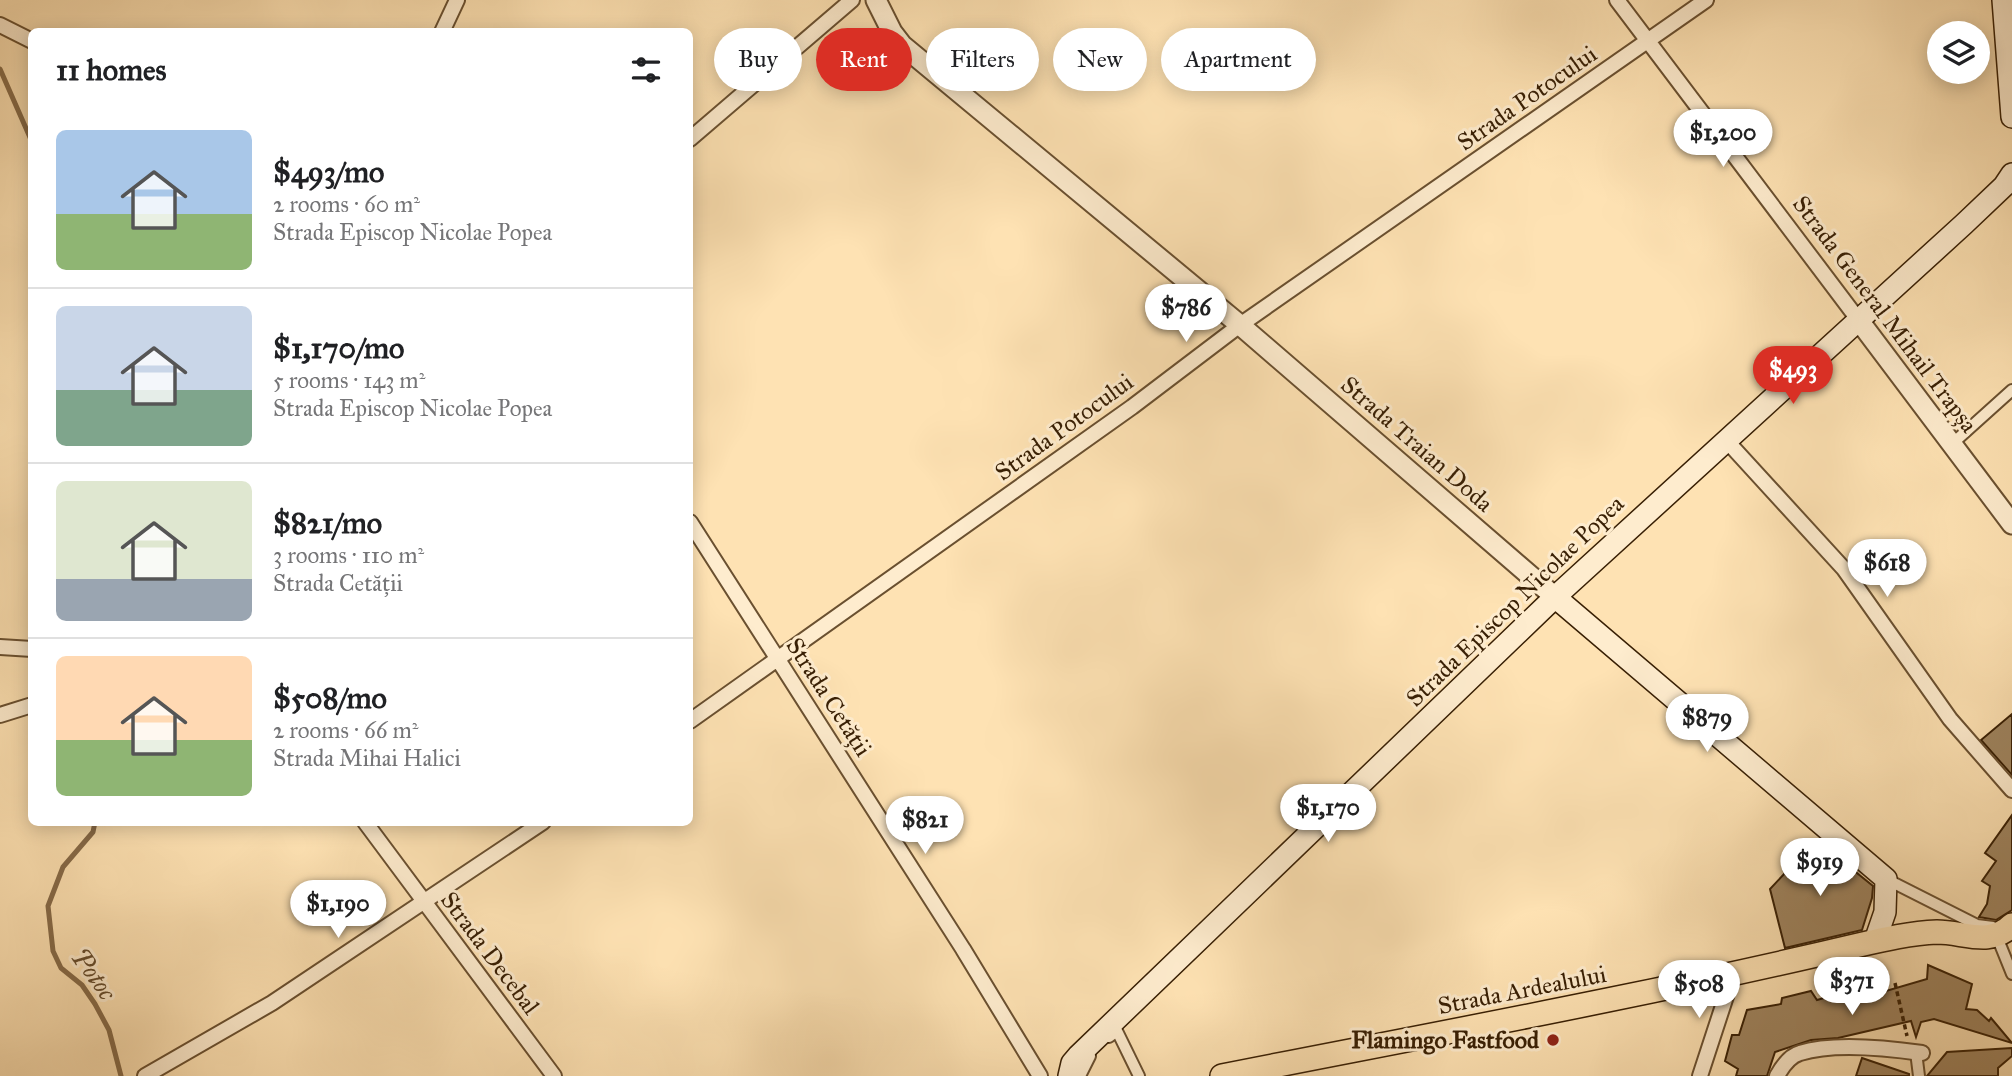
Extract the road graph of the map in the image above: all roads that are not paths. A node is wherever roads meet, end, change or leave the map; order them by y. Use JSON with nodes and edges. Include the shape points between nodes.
{"nodes":[{"id":1,"x":457,"y":0,"type":"edge"},
{"id":2,"x":852,"y":0,"type":"edge"},
{"id":3,"x":876,"y":0,"type":"edge"},
{"id":4,"x":1617,"y":0,"type":"edge"},
{"id":5,"x":1706,"y":0,"type":"edge"},
{"id":6,"x":2003,"y":0,"type":"edge"},
{"id":7,"x":0,"y":25,"type":"edge"},
{"id":8,"x":444,"y":28,"type":"edge"},
{"id":9,"x":28,"y":39,"type":"edge"},
{"id":10,"x":1649,"y":41,"type":"junction"},
{"id":11,"x":2012,"y":117,"type":"edge"},
{"id":12,"x":693,"y":136,"type":"edge"},
{"id":13,"x":2009,"y":184,"type":"edge"},
{"id":14,"x":1857,"y":318,"type":"junction"},
{"id":15,"x":1240,"y":325,"type":"junction"},
{"id":16,"x":2012,"y":390,"type":"edge"},
{"id":17,"x":1725,"y":439,"type":"junction"},
{"id":18,"x":1952,"y":444,"type":"junction"},
{"id":19,"x":2012,"y":524,"type":"edge"},
{"id":20,"x":693,"y":527,"type":"edge"},
{"id":21,"x":1555,"y":597,"type":"junction"},
{"id":22,"x":0,"y":647,"type":"edge"},
{"id":23,"x":28,"y":649,"type":"edge"},
{"id":24,"x":778,"y":660,"type":"junction"},
{"id":25,"x":28,"y":706,"type":"edge"},
{"id":26,"x":0,"y":715,"type":"edge"},
{"id":27,"x":693,"y":719,"type":"edge"},
{"id":28,"x":2012,"y":790,"type":"edge"},
{"id":29,"x":368,"y":826,"type":"edge"},
{"id":30,"x":537,"y":826,"type":"edge"},
{"id":31,"x":1886,"y":880,"type":"junction"},
{"id":32,"x":425,"y":904,"type":"junction"},
{"id":33,"x":2004,"y":930,"type":"edge"},
{"id":34,"x":1875,"y":941,"type":"junction"},
{"id":35,"x":2012,"y":974,"type":"edge"},
{"id":36,"x":1732,"y":975,"type":"junction"},
{"id":37,"x":1114,"y":1027,"type":"junction"},
{"id":38,"x":1916,"y":1052,"type":"joint"},
{"id":39,"x":1074,"y":1072,"type":"edge"},
{"id":40,"x":145,"y":1076,"type":"edge"},
{"id":41,"x":554,"y":1076,"type":"edge"},
{"id":42,"x":1040,"y":1076,"type":"edge"},
{"id":43,"x":1139,"y":1076,"type":"edge"},
{"id":44,"x":1222,"y":1076,"type":"edge"},
{"id":45,"x":1700,"y":1076,"type":"edge"},
{"id":46,"x":1777,"y":1076,"type":"edge"},
{"id":47,"x":1919,"y":1076,"type":"edge"}],
"edges":[{"from":1,"to":8,"type":"street"},
{"from":2,"to":12,"type":"street"},
{"from":3,"to":15,"type":"street","name":"Strada Traian Doda","via":[[891,33],[902,45]]},
{"from":4,"to":10,"type":"street","name":"Strada General Mihail Trapșa"},
{"from":5,"to":10,"type":"street","name":"Strada Potocului"},
{"from":6,"to":11,"type":"main road"},
{"from":7,"to":9,"type":"street"},
{"from":10,"to":14,"type":"street","name":"Strada General Mihail Trapșa"},
{"from":10,"to":15,"type":"street","name":"Strada Potocului"},
{"from":13,"to":14,"type":"main road","name":"Strada Episcop Nicolae Popea"},
{"from":14,"to":17,"type":"main road","name":"Strada Episcop Nicolae Popea"},
{"from":14,"to":18,"type":"street","name":"Strada General Mihail Trapșa"},
{"from":15,"to":21,"type":"street","name":"Strada Traian Doda"},
{"from":15,"to":24,"type":"street","name":"Strada Potocului"},
{"from":16,"to":18,"type":"street"},
{"from":17,"to":21,"type":"main road","name":"Strada Episcop Nicolae Popea"},
{"from":17,"to":28,"type":"street","via":[[1844,569],[1950,719]]},
{"from":18,"to":19,"type":"street","name":"Strada General Mihail Trapșa"},
{"from":20,"to":24,"type":"street","name":"Strada Cetății"},
{"from":21,"to":31,"type":"main road","name":"Strada Traian Doda"},
{"from":21,"to":37,"type":"main road","name":"Strada Episcop Nicolae Popea"},
{"from":22,"to":23,"type":"street"},
{"from":24,"to":27,"type":"street","name":"Strada Potocului"},
{"from":24,"to":42,"type":"street","name":"Strada Cetății"},
{"from":25,"to":26,"type":"street"},
{"from":29,"to":32,"type":"street","name":"Strada Decebal"},
{"from":30,"to":32,"type":"street"},
{"from":31,"to":33,"type":"street","via":[[1978,925]]},
{"from":31,"to":34,"type":"main road","via":[[1885,912]]},
{"from":32,"to":40,"type":"street","via":[[272,1003]]},
{"from":32,"to":41,"type":"street","name":"Strada Decebal"},
{"from":33,"to":34,"type":"main road","name":"Strada Ardealului","via":[[1970,938],[1940,932]]},
{"from":33,"to":35,"type":"street"},
{"from":34,"to":36,"type":"main road","name":"Strada Ardealului"},
{"from":36,"to":44,"type":"main road","name":"Strada Ardealului"},
{"from":36,"to":45,"type":"street"},
{"from":37,"to":39,"type":"main road","name":"Strada Episcop Nicolae Popea"},
{"from":37,"to":43,"type":"street"},
{"from":38,"to":46,"type":"street","via":[[1838,1046],[1798,1053]]},
{"from":38,"to":47,"type":"street"}]}
